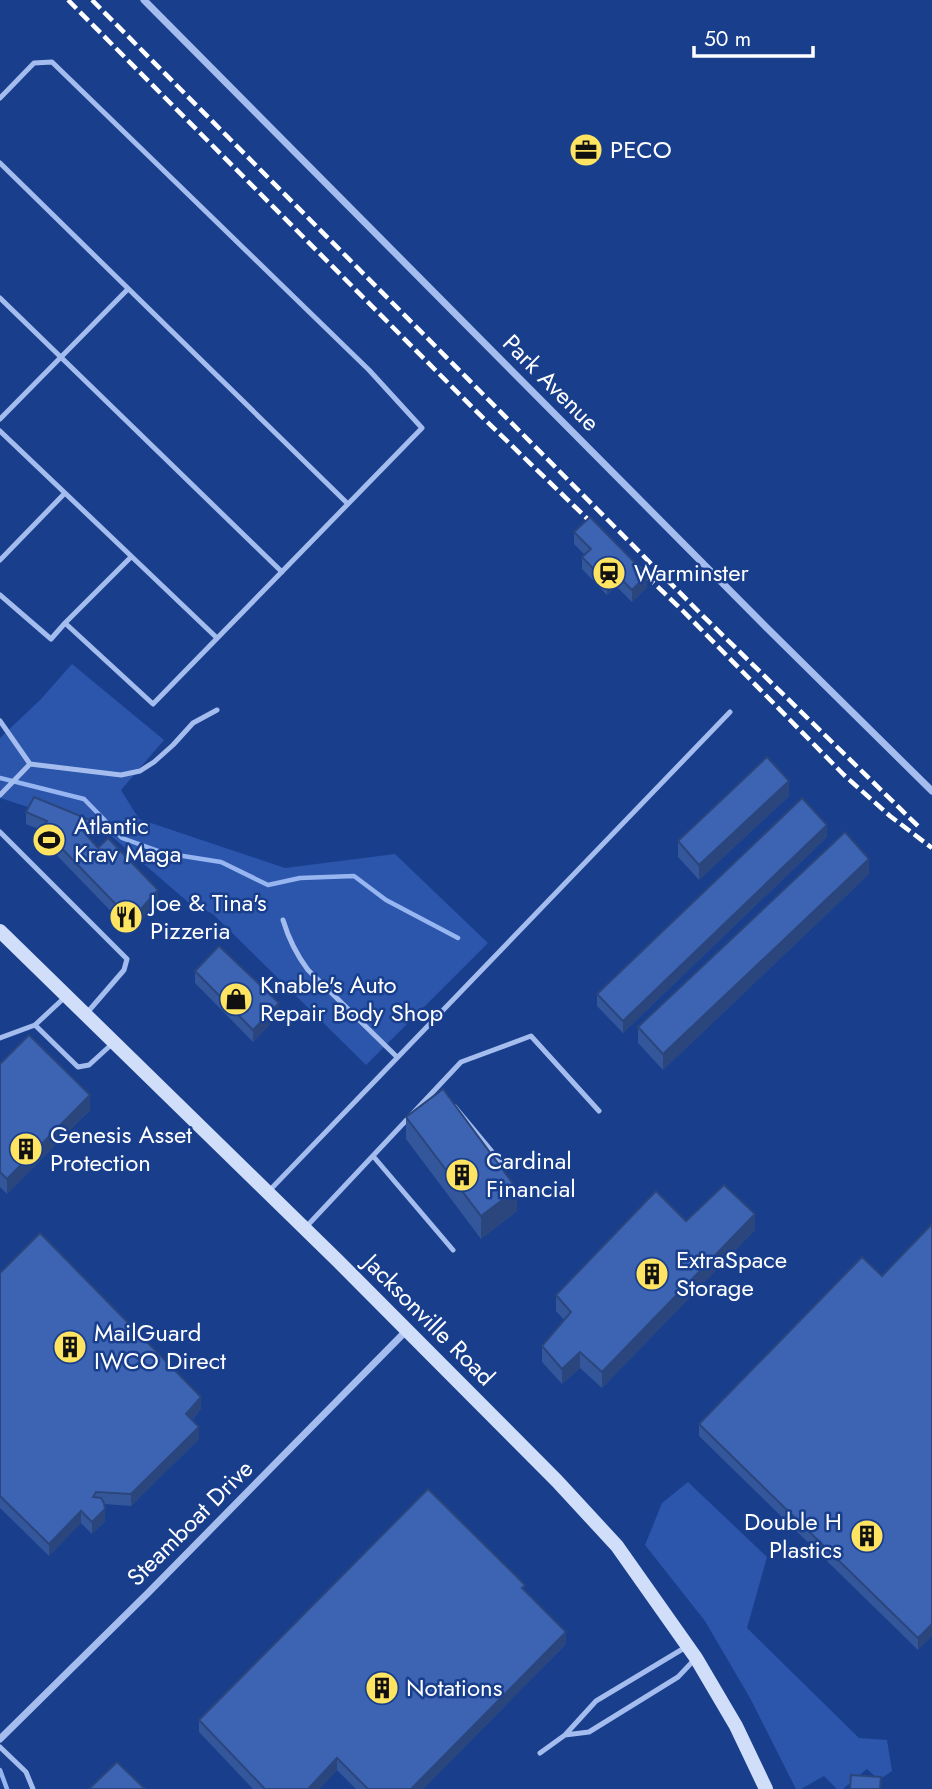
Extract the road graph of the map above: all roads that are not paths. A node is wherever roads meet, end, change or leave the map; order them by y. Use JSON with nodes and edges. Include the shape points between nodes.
{"nodes":[{"id":1,"x":144,"y":0,"type":"edge"},
{"id":2,"x":0,"y":98,"type":"edge"},
{"id":3,"x":0,"y":163,"type":"edge"},
{"id":4,"x":128,"y":289,"type":"junction"},
{"id":5,"x":0,"y":298,"type":"edge"},
{"id":6,"x":61,"y":357,"type":"junction"},
{"id":7,"x":0,"y":419,"type":"edge"},
{"id":8,"x":0,"y":431,"type":"edge"},
{"id":9,"x":64,"y":494,"type":"junction"},
{"id":10,"x":348,"y":504,"type":"junction"},
{"id":11,"x":131,"y":557,"type":"junction"},
{"id":12,"x":0,"y":560,"type":"edge"},
{"id":13,"x":282,"y":572,"type":"junction"},
{"id":14,"x":0,"y":595,"type":"edge"},
{"id":15,"x":65,"y":623,"type":"junction"},
{"id":16,"x":217,"y":638,"type":"junction"},
{"id":17,"x":217,"y":710,"type":"dead end"},
{"id":18,"x":730,"y":712,"type":"dead end"},
{"id":19,"x":0,"y":721,"type":"edge"},
{"id":20,"x":30,"y":764,"type":"junction"},
{"id":21,"x":932,"y":791,"type":"edge"},
{"id":22,"x":0,"y":795,"type":"edge"},
{"id":23,"x":0,"y":832,"type":"edge"},
{"id":24,"x":283,"y":920,"type":"dead end"},
{"id":25,"x":0,"y":931,"type":"edge"},
{"id":26,"x":66,"y":995,"type":"junction"},
{"id":27,"x":86,"y":1014,"type":"junction"},
{"id":28,"x":35,"y":1026,"type":"junction"},
{"id":29,"x":0,"y":1038,"type":"edge"},
{"id":30,"x":114,"y":1042,"type":"junction"},
{"id":31,"x":397,"y":1058,"type":"junction"},
{"id":32,"x":438,"y":1085,"type":"junction"},
{"id":33,"x":446,"y":1096,"type":"edge"},
{"id":34,"x":454,"y":1106,"type":"edge"},
{"id":35,"x":599,"y":1111,"type":"dead end"},
{"id":36,"x":373,"y":1156,"type":"junction"},
{"id":37,"x":504,"y":1166,"type":"edge"},
{"id":38,"x":267,"y":1193,"type":"junction"},
{"id":39,"x":304,"y":1229,"type":"junction"},
{"id":40,"x":453,"y":1250,"type":"dead end"},
{"id":41,"x":406,"y":1331,"type":"junction"},
{"id":42,"x":692,"y":1653,"type":"junction"},
{"id":43,"x":565,"y":1735,"type":"junction"},
{"id":44,"x":0,"y":1739,"type":"edge"},
{"id":45,"x":0,"y":1747,"type":"edge"},
{"id":46,"x":540,"y":1753,"type":"dead end"},
{"id":47,"x":33,"y":1789,"type":"edge"},
{"id":48,"x":766,"y":1789,"type":"edge"}],
"edges":[{"from":1,"to":21,"type":"street","name":"Park Avenue"},
{"from":2,"to":10,"type":"lane","via":[[34,63],[52,62],[369,370],[422,428]]},
{"from":3,"to":4,"type":"lane"},
{"from":4,"to":6,"type":"lane"},
{"from":4,"to":10,"type":"lane"},
{"from":5,"to":6,"type":"lane"},
{"from":6,"to":7,"type":"lane"},
{"from":6,"to":13,"type":"lane"},
{"from":8,"to":9,"type":"lane"},
{"from":9,"to":11,"type":"lane"},
{"from":9,"to":12,"type":"lane"},
{"from":10,"to":13,"type":"lane"},
{"from":11,"to":15,"type":"lane"},
{"from":11,"to":16,"type":"lane"},
{"from":13,"to":16,"type":"lane"},
{"from":14,"to":15,"type":"lane","via":[[51,639]]},
{"from":15,"to":16,"type":"lane","via":[[153,704]]},
{"from":17,"to":20,"type":"lane","via":[[193,723],[140,771],[121,775]]},
{"from":18,"to":31,"type":"lane"},
{"from":19,"to":20,"type":"lane"},
{"from":20,"to":22,"type":"lane"},
{"from":23,"to":27,"type":"lane","via":[[127,959],[124,971]]},
{"from":24,"to":31,"type":"lane","via":[[296,955]]},
{"from":25,"to":26,"type":"main road","name":"Jacksonville Road"},
{"from":26,"to":27,"type":"main road","name":"Jacksonville Road"},
{"from":26,"to":28,"type":"lane"},
{"from":27,"to":30,"type":"main road","name":"Jacksonville Road"},
{"from":28,"to":29,"type":"lane"},
{"from":28,"to":30,"type":"lane","via":[[78,1067],[89,1065]]},
{"from":30,"to":38,"type":"main road","name":"Jacksonville Road"},
{"from":31,"to":38,"type":"lane"},
{"from":32,"to":33,"type":"lane"},
{"from":32,"to":35,"type":"lane","via":[[461,1062],[531,1036]]},
{"from":32,"to":36,"type":"lane"},
{"from":34,"to":37,"type":"lane"},
{"from":36,"to":39,"type":"lane"},
{"from":36,"to":40,"type":"lane"},
{"from":38,"to":39,"type":"main road","name":"Jacksonville Road"},
{"from":39,"to":41,"type":"main road","name":"Jacksonville Road"},
{"from":41,"to":42,"type":"main road","name":"Jacksonville Road","via":[[617,1546]]},
{"from":41,"to":44,"type":"street","name":"Steamboat Drive"},
{"from":42,"to":43,"type":"lane","via":[[596,1701]]},
{"from":42,"to":43,"type":"lane","via":[[677,1677],[589,1732]]},
{"from":42,"to":48,"type":"main road","name":"Jacksonville Road","via":[[736,1726]]},
{"from":43,"to":46,"type":"lane"},
{"from":45,"to":47,"type":"lane","via":[[26,1772]]}]}
